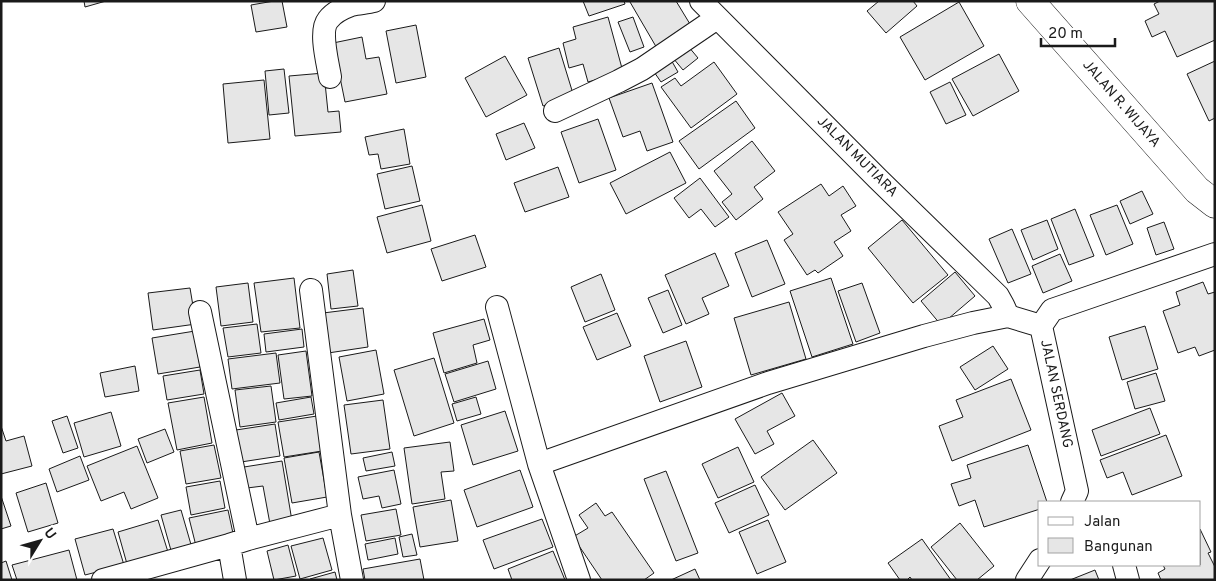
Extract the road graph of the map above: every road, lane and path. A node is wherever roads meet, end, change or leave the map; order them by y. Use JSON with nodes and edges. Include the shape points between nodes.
{"nodes":[{"id":1,"x":374,"y":1,"type":"edge"},
{"id":2,"x":701,"y":1,"type":"edge"},
{"id":3,"x":1030,"y":1,"type":"edge"},
{"id":4,"x":718,"y":18,"type":"junction"},
{"id":5,"x":330,"y":77,"type":"dead end"},
{"id":6,"x":556,"y":111,"type":"dead end"},
{"id":7,"x":1215,"y":204,"type":"edge"},
{"id":8,"x":1215,"y":254,"type":"edge"},
{"id":9,"x":311,"y":290,"type":"dead end"},
{"id":10,"x":497,"y":307,"type":"dead end"},
{"id":11,"x":200,"y":312,"type":"dead end"},
{"id":12,"x":1008,"y":316,"type":"junction"},
{"id":13,"x":1041,"y":326,"type":"junction"},
{"id":14,"x":538,"y":464,"type":"junction"},
{"id":15,"x":1078,"y":498,"type":"edge"},
{"id":16,"x":340,"y":515,"type":"junction"},
{"id":17,"x":238,"y":542,"type":"junction"},
{"id":18,"x":1038,"y":563,"type":"edge"},
{"id":19,"x":1124,"y":566,"type":"edge"},
{"id":20,"x":102,"y":580,"type":"edge"},
{"id":21,"x":235,"y":580,"type":"edge"},
{"id":22,"x":352,"y":580,"type":"edge"},
{"id":23,"x":580,"y":580,"type":"edge"},
{"id":24,"x":1027,"y":580,"type":"edge"},
{"id":25,"x":1128,"y":580,"type":"edge"}],
"edges":[{"from":1,"to":5,"type":"street","via":[[351,5],[327,21],[324,35]]},
{"from":2,"to":4,"type":"street","name":"JALAN MUTIARA"},
{"from":3,"to":7,"type":"street","name":"JALAN R. WIJAYA","via":[[1197,190]]},
{"from":4,"to":6,"type":"street","via":[[642,69]]},
{"from":4,"to":12,"type":"street","name":"JALAN MUTIARA","via":[[998,296]]},
{"from":8,"to":13,"type":"street","name":"JALAN SERDANG","via":[[1052,310]]},
{"from":9,"to":16,"type":"street"},
{"from":10,"to":14,"type":"street"},
{"from":11,"to":17,"type":"street","via":[[238,495]]},
{"from":12,"to":13,"type":"street"},
{"from":12,"to":14,"type":"street","via":[[924,336],[768,384]]},
{"from":13,"to":15,"type":"street","name":"JALAN SERDANG"},
{"from":14,"to":23,"type":"street"},
{"from":16,"to":17,"type":"street"},
{"from":16,"to":22,"type":"street"},
{"from":17,"to":20,"type":"street"},
{"from":17,"to":21,"type":"street"},
{"from":18,"to":24,"type":"street"},
{"from":19,"to":25,"type":"street"}]}
